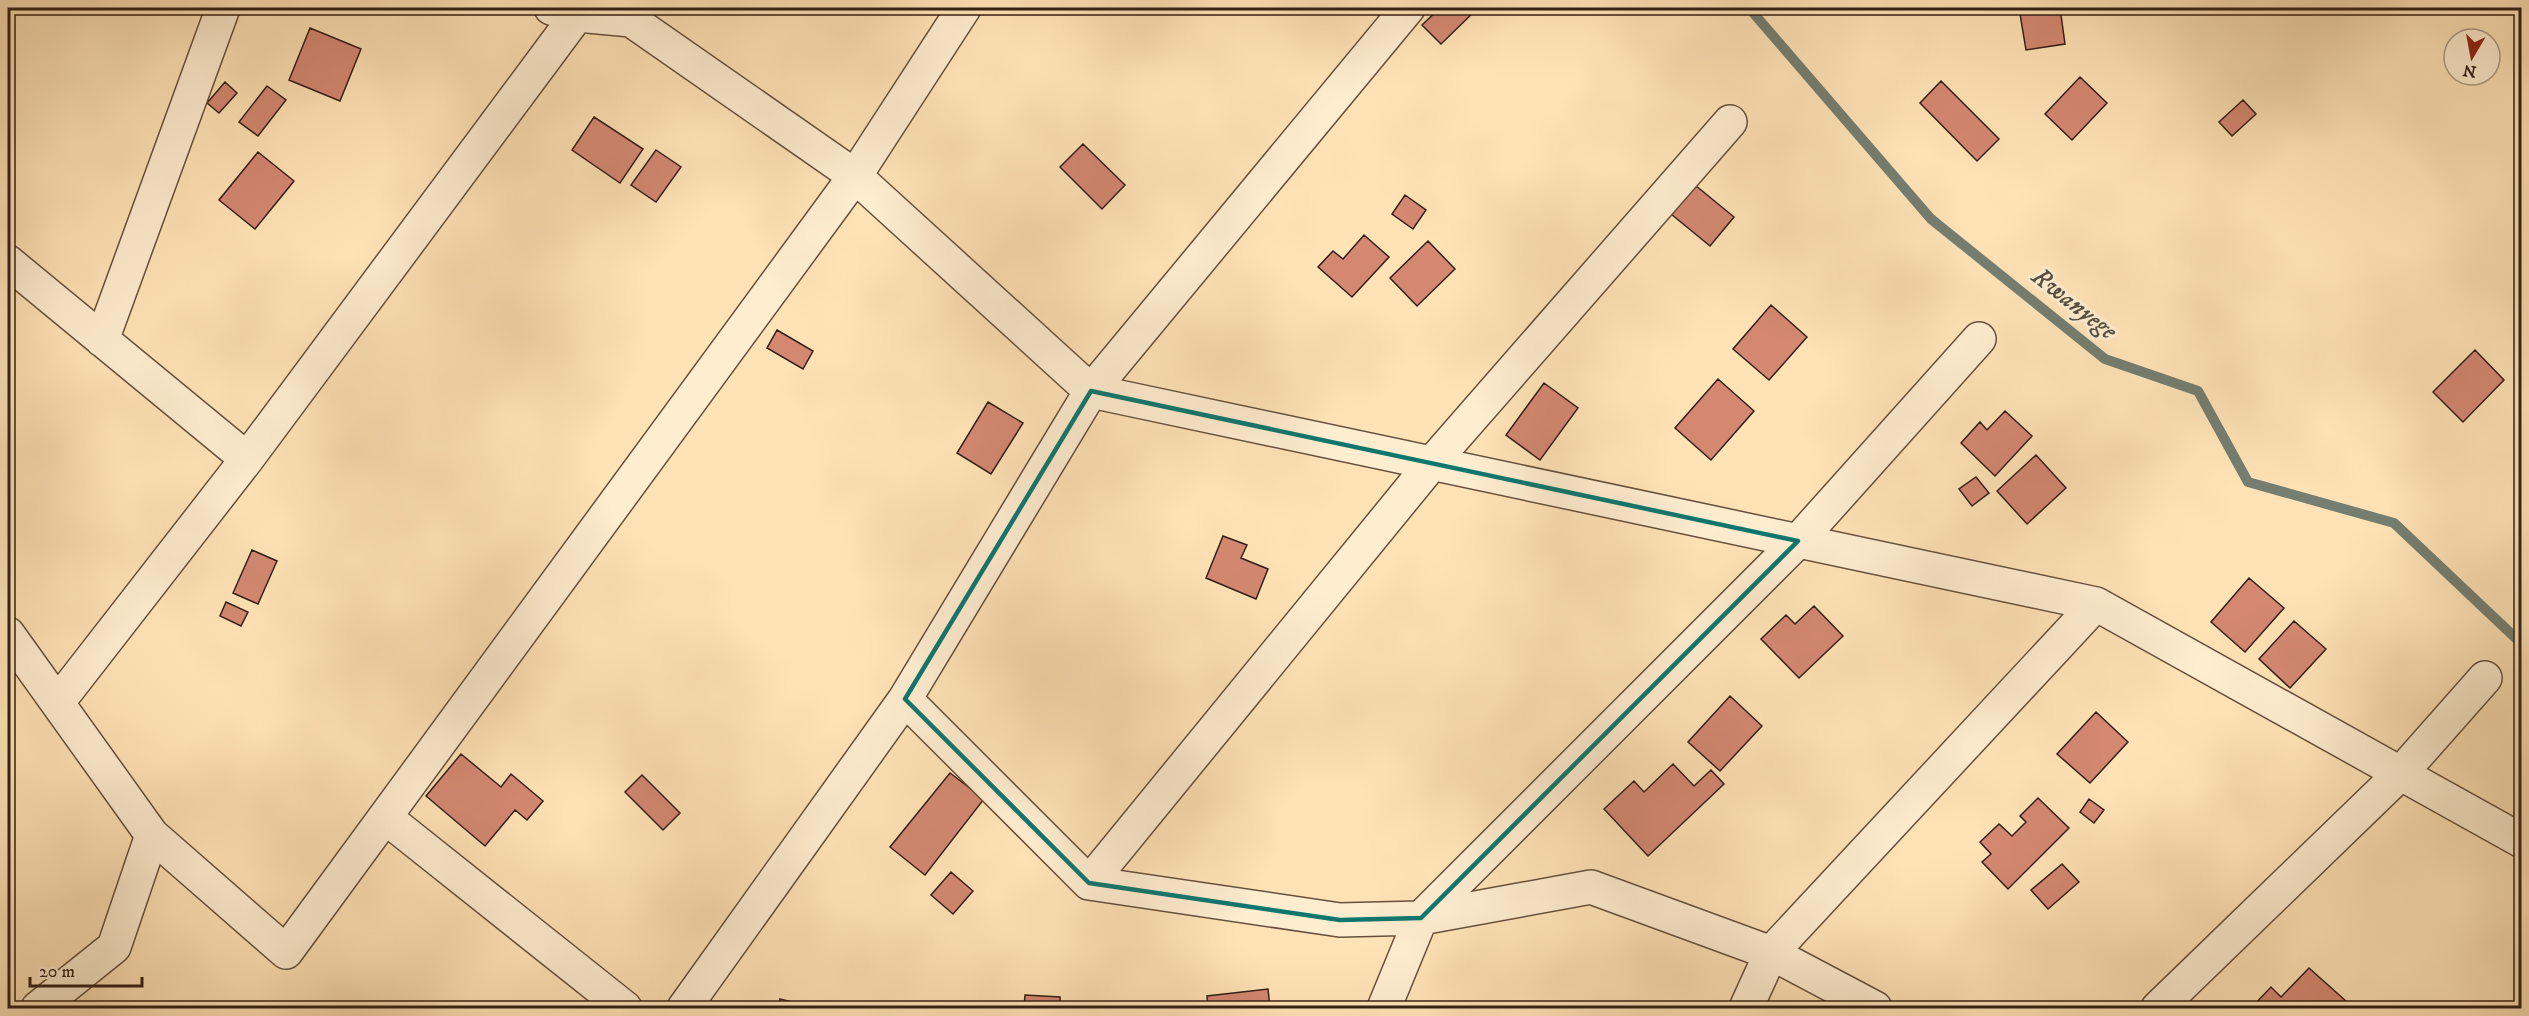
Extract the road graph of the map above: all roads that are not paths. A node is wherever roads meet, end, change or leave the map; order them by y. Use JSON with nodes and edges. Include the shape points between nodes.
{"nodes":[{"id":1,"x":223,"y":8,"type":"edge"},
{"id":2,"x":964,"y":8,"type":"edge"},
{"id":3,"x":1408,"y":8,"type":"edge"},
{"id":4,"x":564,"y":11,"type":"edge"},
{"id":5,"x":634,"y":14,"type":"edge"},
{"id":6,"x":1730,"y":122,"type":"dead end"},
{"id":7,"x":855,"y":176,"type":"junction"},
{"id":8,"x":8,"y":262,"type":"edge"},
{"id":9,"x":1979,"y":339,"type":"dead end"},
{"id":10,"x":102,"y":340,"type":"junction"},
{"id":11,"x":1090,"y":391,"type":"junction"},
{"id":12,"x":247,"y":459,"type":"junction"},
{"id":13,"x":1432,"y":463,"type":"junction"},
{"id":14,"x":1798,"y":541,"type":"junction"},
{"id":15,"x":2096,"y":604,"type":"junction"},
{"id":16,"x":8,"y":634,"type":"edge"},
{"id":17,"x":2486,"y":678,"type":"dead end"},
{"id":18,"x":905,"y":699,"type":"junction"},
{"id":19,"x":58,"y":702,"type":"junction"},
{"id":20,"x":2401,"y":773,"type":"junction"},
{"id":21,"x":385,"y":817,"type":"junction"},
{"id":22,"x":152,"y":836,"type":"junction"},
{"id":23,"x":2522,"y":841,"type":"edge"},
{"id":24,"x":1089,"y":883,"type":"junction"},
{"id":25,"x":1421,"y":918,"type":"junction"},
{"id":26,"x":1771,"y":953,"type":"junction"},
{"id":27,"x":690,"y":1006,"type":"edge"},
{"id":28,"x":39,"y":1008,"type":"edge"},
{"id":29,"x":625,"y":1008,"type":"edge"},
{"id":30,"x":1384,"y":1008,"type":"edge"},
{"id":31,"x":1746,"y":1008,"type":"edge"},
{"id":32,"x":1875,"y":1008,"type":"edge"},
{"id":33,"x":2158,"y":1008,"type":"edge"}],
"edges":[{"from":1,"to":10,"type":"street"},
{"from":2,"to":7,"type":"street"},
{"from":3,"to":11,"type":"street"},
{"from":4,"to":5,"type":"street"},
{"from":4,"to":12,"type":"street"},
{"from":5,"to":7,"type":"street"},
{"from":6,"to":13,"type":"street"},
{"from":7,"to":11,"type":"street"},
{"from":7,"to":21,"type":"street"},
{"from":8,"to":10,"type":"street"},
{"from":9,"to":14,"type":"street"},
{"from":10,"to":12,"type":"street"},
{"from":11,"to":13,"type":"street"},
{"from":11,"to":18,"type":"street"},
{"from":12,"to":19,"type":"street"},
{"from":13,"to":14,"type":"street"},
{"from":13,"to":24,"type":"street"},
{"from":14,"to":15,"type":"street"},
{"from":14,"to":25,"type":"street"},
{"from":15,"to":20,"type":"street"},
{"from":15,"to":26,"type":"street"},
{"from":16,"to":19,"type":"street"},
{"from":17,"to":20,"type":"street"},
{"from":18,"to":24,"type":"street"},
{"from":18,"to":27,"type":"street"},
{"from":19,"to":22,"type":"street"},
{"from":20,"to":23,"type":"street"},
{"from":20,"to":33,"type":"street"},
{"from":21,"to":22,"type":"street","via":[[286,952]]},
{"from":21,"to":29,"type":"street"},
{"from":22,"to":28,"type":"street","via":[[114,947]]},
{"from":24,"to":25,"type":"street","via":[[1340,920]]},
{"from":25,"to":26,"type":"street","via":[[1592,886]]},
{"from":25,"to":30,"type":"street"},
{"from":26,"to":31,"type":"street"},
{"from":26,"to":32,"type":"street"}]}
